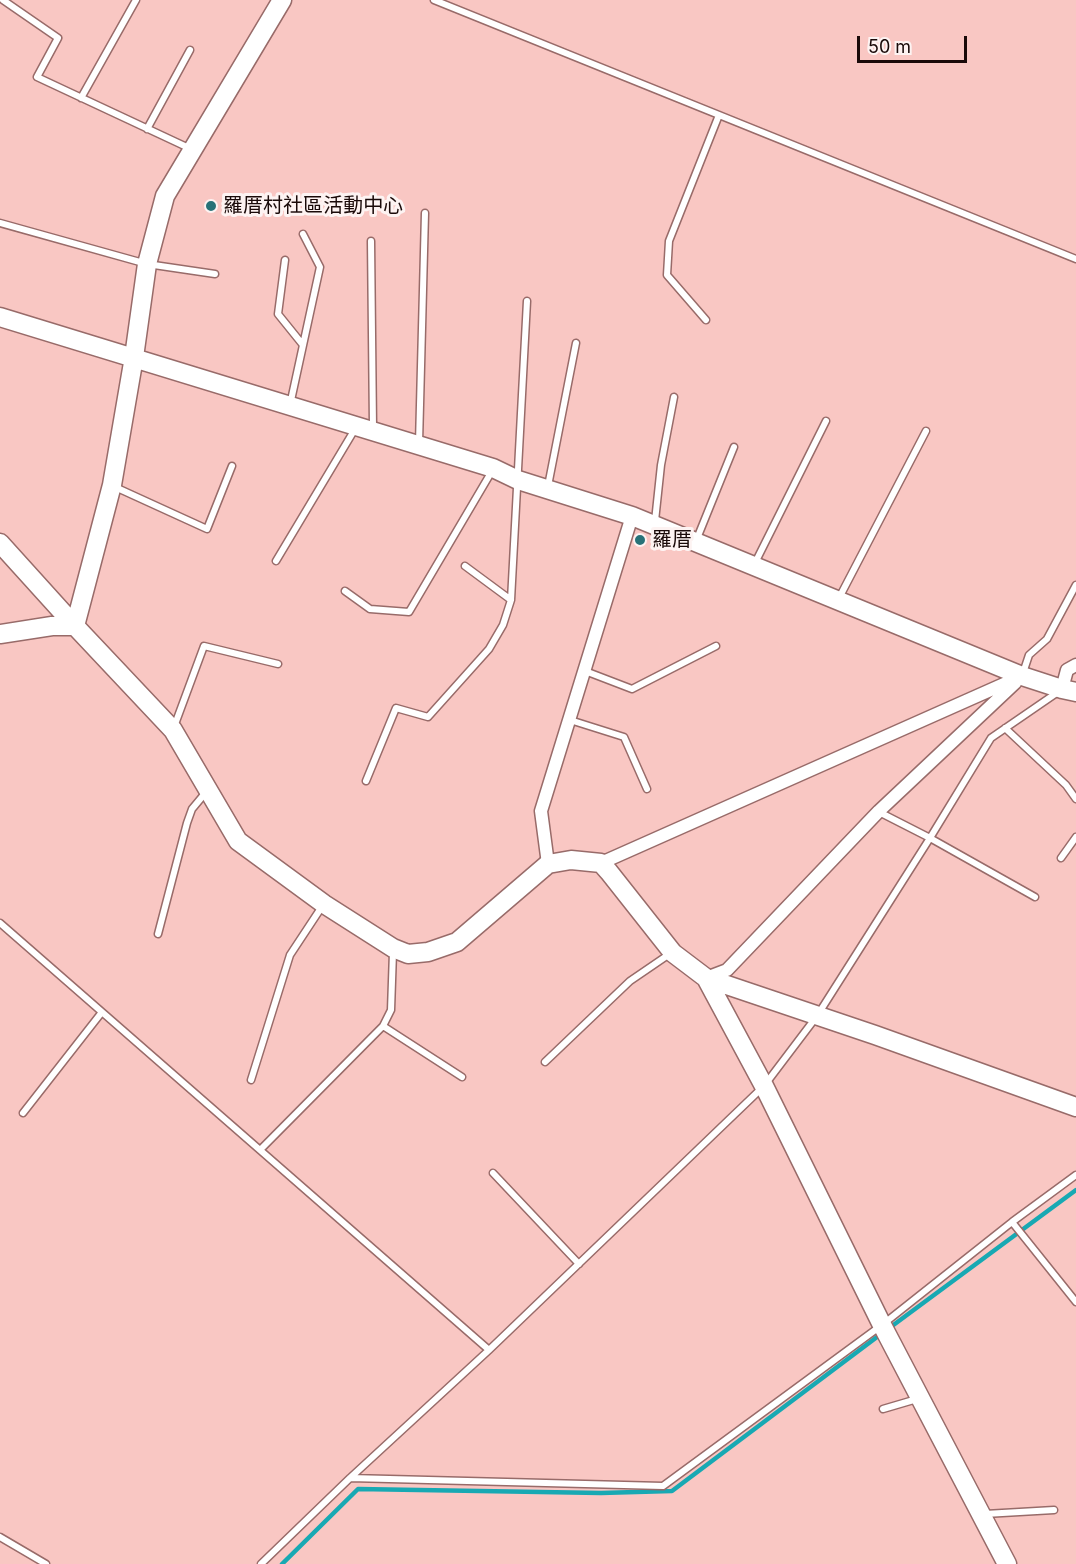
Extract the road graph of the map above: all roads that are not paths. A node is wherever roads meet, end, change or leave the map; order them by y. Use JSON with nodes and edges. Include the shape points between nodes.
{"nodes":[{"id":1,"x":3,"y":0,"type":"edge"},
{"id":2,"x":136,"y":0,"type":"edge"},
{"id":3,"x":282,"y":0,"type":"edge"},
{"id":4,"x":434,"y":0,"type":"edge"},
{"id":5,"x":190,"y":50,"type":"dead end"},
{"id":6,"x":81,"y":98,"type":"junction"},
{"id":7,"x":719,"y":115,"type":"junction"},
{"id":8,"x":147,"y":129,"type":"junction"},
{"id":9,"x":192,"y":150,"type":"junction"},
{"id":10,"x":425,"y":213,"type":"dead end"},
{"id":11,"x":0,"y":223,"type":"edge"},
{"id":12,"x":303,"y":234,"type":"dead end"},
{"id":13,"x":371,"y":241,"type":"dead end"},
{"id":14,"x":1076,"y":259,"type":"edge"},
{"id":15,"x":285,"y":260,"type":"dead end"},
{"id":16,"x":147,"y":264,"type":"junction"},
{"id":17,"x":215,"y":274,"type":"dead end"},
{"id":18,"x":526,"y":301,"type":"dead end"},
{"id":19,"x":0,"y":317,"type":"edge"},
{"id":20,"x":706,"y":320,"type":"dead end"},
{"id":21,"x":576,"y":343,"type":"dead end"},
{"id":22,"x":303,"y":345,"type":"junction"},
{"id":23,"x":135,"y":357,"type":"junction"},
{"id":24,"x":674,"y":397,"type":"dead end"},
{"id":25,"x":290,"y":405,"type":"junction"},
{"id":26,"x":826,"y":421,"type":"dead end"},
{"id":27,"x":365,"y":429,"type":"junction"},
{"id":28,"x":926,"y":431,"type":"dead end"},
{"id":29,"x":419,"y":445,"type":"junction"},
{"id":30,"x":735,"y":447,"type":"dead end"},
{"id":31,"x":232,"y":466,"type":"dead end"},
{"id":32,"x":493,"y":468,"type":"junction"},
{"id":33,"x":518,"y":480,"type":"junction"},
{"id":34,"x":112,"y":485,"type":"junction"},
{"id":35,"x":548,"y":490,"type":"junction"},
{"id":36,"x":632,"y":516,"type":"junction"},
{"id":37,"x":655,"y":525,"type":"junction"},
{"id":38,"x":696,"y":542,"type":"junction"},
{"id":39,"x":0,"y":543,"type":"edge"},
{"id":40,"x":276,"y":561,"type":"dead end"},
{"id":41,"x":465,"y":566,"type":"dead end"},
{"id":42,"x":754,"y":566,"type":"junction"},
{"id":43,"x":1076,"y":585,"type":"edge"},
{"id":44,"x":345,"y":591,"type":"dead end"},
{"id":45,"x":511,"y":600,"type":"junction"},
{"id":46,"x":838,"y":600,"type":"junction"},
{"id":47,"x":75,"y":626,"type":"junction"},
{"id":48,"x":0,"y":634,"type":"edge"},
{"id":49,"x":716,"y":646,"type":"dead end"},
{"id":50,"x":278,"y":664,"type":"dead end"},
{"id":51,"x":1076,"y":665,"type":"edge"},
{"id":52,"x":584,"y":671,"type":"junction"},
{"id":53,"x":1023,"y":676,"type":"junction"},
{"id":54,"x":1069,"y":691,"type":"edge"},
{"id":55,"x":569,"y":720,"type":"junction"},
{"id":56,"x":1005,"y":728,"type":"junction"},
{"id":57,"x":173,"y":730,"type":"junction"},
{"id":58,"x":366,"y":781,"type":"dead end"},
{"id":59,"x":646,"y":789,"type":"dead end"},
{"id":60,"x":208,"y":790,"type":"junction"},
{"id":61,"x":1076,"y":799,"type":"edge"},
{"id":62,"x":879,"y":811,"type":"junction"},
{"id":63,"x":1076,"y":837,"type":"edge"},
{"id":64,"x":930,"y":838,"type":"junction"},
{"id":65,"x":1061,"y":858,"type":"dead end"},
{"id":66,"x":601,"y":863,"type":"junction"},
{"id":67,"x":548,"y":864,"type":"junction"},
{"id":68,"x":1035,"y":897,"type":"dead end"},
{"id":69,"x":324,"y":904,"type":"junction"},
{"id":70,"x":0,"y":923,"type":"edge"},
{"id":71,"x":158,"y":934,"type":"dead end"},
{"id":72,"x":393,"y":948,"type":"junction"},
{"id":73,"x":673,"y":953,"type":"junction"},
{"id":74,"x":706,"y":978,"type":"junction"},
{"id":75,"x":102,"y":1012,"type":"junction"},
{"id":76,"x":817,"y":1016,"type":"junction"},
{"id":77,"x":383,"y":1026,"type":"junction"},
{"id":78,"x":545,"y":1062,"type":"dead end"},
{"id":79,"x":462,"y":1077,"type":"dead end"},
{"id":80,"x":251,"y":1080,"type":"dead end"},
{"id":81,"x":764,"y":1086,"type":"junction"},
{"id":82,"x":1076,"y":1107,"type":"edge"},
{"id":83,"x":23,"y":1113,"type":"dead end"},
{"id":84,"x":260,"y":1150,"type":"junction"},
{"id":85,"x":493,"y":1173,"type":"dead end"},
{"id":86,"x":1076,"y":1175,"type":"edge"},
{"id":87,"x":1012,"y":1222,"type":"junction"},
{"id":88,"x":579,"y":1264,"type":"junction"},
{"id":89,"x":1076,"y":1302,"type":"edge"},
{"id":90,"x":882,"y":1325,"type":"junction"},
{"id":91,"x":489,"y":1350,"type":"junction"},
{"id":92,"x":920,"y":1398,"type":"junction"},
{"id":93,"x":883,"y":1409,"type":"dead end"},
{"id":94,"x":350,"y":1478,"type":"junction"},
{"id":95,"x":1054,"y":1510,"type":"dead end"},
{"id":96,"x":981,"y":1515,"type":"junction"},
{"id":97,"x":0,"y":1537,"type":"edge"},
{"id":98,"x":46,"y":1564,"type":"edge"},
{"id":99,"x":261,"y":1564,"type":"edge"},
{"id":100,"x":1007,"y":1564,"type":"edge"}],
"edges":[{"from":1,"to":6,"type":"lane","via":[[58,38],[37,77]]},
{"from":2,"to":6,"type":"lane"},
{"from":3,"to":9,"type":"street"},
{"from":4,"to":7,"type":"lane"},
{"from":5,"to":8,"type":"lane"},
{"from":6,"to":8,"type":"lane"},
{"from":7,"to":14,"type":"lane"},
{"from":7,"to":20,"type":"lane","via":[[669,241],[667,275]]},
{"from":8,"to":9,"type":"lane"},
{"from":9,"to":16,"type":"street","via":[[165,196]]},
{"from":10,"to":29,"type":"lane"},
{"from":11,"to":16,"type":"lane"},
{"from":12,"to":22,"type":"lane","via":[[320,267]]},
{"from":13,"to":27,"type":"lane"},
{"from":15,"to":22,"type":"lane","via":[[278,314]]},
{"from":16,"to":17,"type":"lane"},
{"from":16,"to":23,"type":"street"},
{"from":18,"to":33,"type":"lane"},
{"from":19,"to":23,"type":"street"},
{"from":21,"to":35,"type":"lane"},
{"from":22,"to":25,"type":"lane"},
{"from":23,"to":25,"type":"street"},
{"from":23,"to":34,"type":"street"},
{"from":24,"to":37,"type":"lane"},
{"from":25,"to":27,"type":"street"},
{"from":26,"to":42,"type":"lane"},
{"from":27,"to":29,"type":"street"},
{"from":27,"to":40,"type":"lane"},
{"from":28,"to":46,"type":"lane"},
{"from":29,"to":32,"type":"street"},
{"from":30,"to":38,"type":"lane"},
{"from":31,"to":34,"type":"lane","via":[[207,529]]},
{"from":32,"to":33,"type":"street"},
{"from":32,"to":44,"type":"lane","via":[[409,612],[370,609]]},
{"from":33,"to":35,"type":"street"},
{"from":33,"to":45,"type":"lane"},
{"from":34,"to":47,"type":"street"},
{"from":35,"to":36,"type":"street"},
{"from":36,"to":37,"type":"street"},
{"from":36,"to":52,"type":"street"},
{"from":37,"to":38,"type":"street"},
{"from":38,"to":42,"type":"street"},
{"from":39,"to":47,"type":"street"},
{"from":41,"to":45,"type":"lane"},
{"from":42,"to":46,"type":"street"},
{"from":43,"to":53,"type":"lane","via":[[1047,639],[1029,655]]},
{"from":45,"to":58,"type":"lane","via":[[503,626],[489,649],[428,717],[396,708]]},
{"from":46,"to":53,"type":"street"},
{"from":47,"to":48,"type":"street"},
{"from":47,"to":57,"type":"street"},
{"from":49,"to":52,"type":"lane","via":[[632,689]]},
{"from":50,"to":57,"type":"lane","via":[[204,646]]},
{"from":51,"to":54,"type":"street","via":[[1067,670]]},
{"from":52,"to":55,"type":"street"},
{"from":53,"to":54,"type":"street"},
{"from":53,"to":62,"type":"street"},
{"from":53,"to":66,"type":"street"},
{"from":54,"to":56,"type":"lane"},
{"from":55,"to":59,"type":"lane","via":[[624,737]]},
{"from":55,"to":67,"type":"street","via":[[541,811]]},
{"from":56,"to":61,"type":"lane"},
{"from":56,"to":64,"type":"lane","via":[[991,738]]},
{"from":57,"to":60,"type":"street"},
{"from":60,"to":69,"type":"street","via":[[238,841]]},
{"from":60,"to":71,"type":"lane","via":[[192,809],[187,823]]},
{"from":62,"to":64,"type":"lane"},
{"from":62,"to":74,"type":"street","via":[[727,970]]},
{"from":63,"to":65,"type":"lane"},
{"from":64,"to":68,"type":"lane"},
{"from":64,"to":76,"type":"lane"},
{"from":66,"to":67,"type":"street","via":[[570,860]]},
{"from":66,"to":73,"type":"street"},
{"from":67,"to":72,"type":"street","via":[[457,942],[408,954]]},
{"from":69,"to":72,"type":"street"},
{"from":69,"to":80,"type":"lane","via":[[290,955]]},
{"from":70,"to":75,"type":"lane"},
{"from":72,"to":77,"type":"lane","via":[[391,1010]]},
{"from":73,"to":74,"type":"street"},
{"from":73,"to":78,"type":"lane","via":[[630,981]]},
{"from":74,"to":76,"type":"street"},
{"from":74,"to":81,"type":"street"},
{"from":75,"to":83,"type":"lane"},
{"from":75,"to":84,"type":"lane"},
{"from":76,"to":81,"type":"lane"},
{"from":76,"to":82,"type":"street"},
{"from":77,"to":79,"type":"lane"},
{"from":77,"to":84,"type":"lane"},
{"from":81,"to":88,"type":"lane"},
{"from":81,"to":90,"type":"street"},
{"from":84,"to":91,"type":"lane"},
{"from":85,"to":88,"type":"lane"},
{"from":86,"to":87,"type":"lane"},
{"from":87,"to":89,"type":"lane"},
{"from":87,"to":90,"type":"lane"},
{"from":88,"to":91,"type":"lane"},
{"from":90,"to":92,"type":"street"},
{"from":90,"to":94,"type":"lane","via":[[663,1486]]},
{"from":91,"to":94,"type":"lane"},
{"from":92,"to":93,"type":"lane"},
{"from":92,"to":96,"type":"street"},
{"from":94,"to":99,"type":"lane"},
{"from":95,"to":96,"type":"lane"},
{"from":96,"to":100,"type":"street"},
{"from":97,"to":98,"type":"lane"}]}
